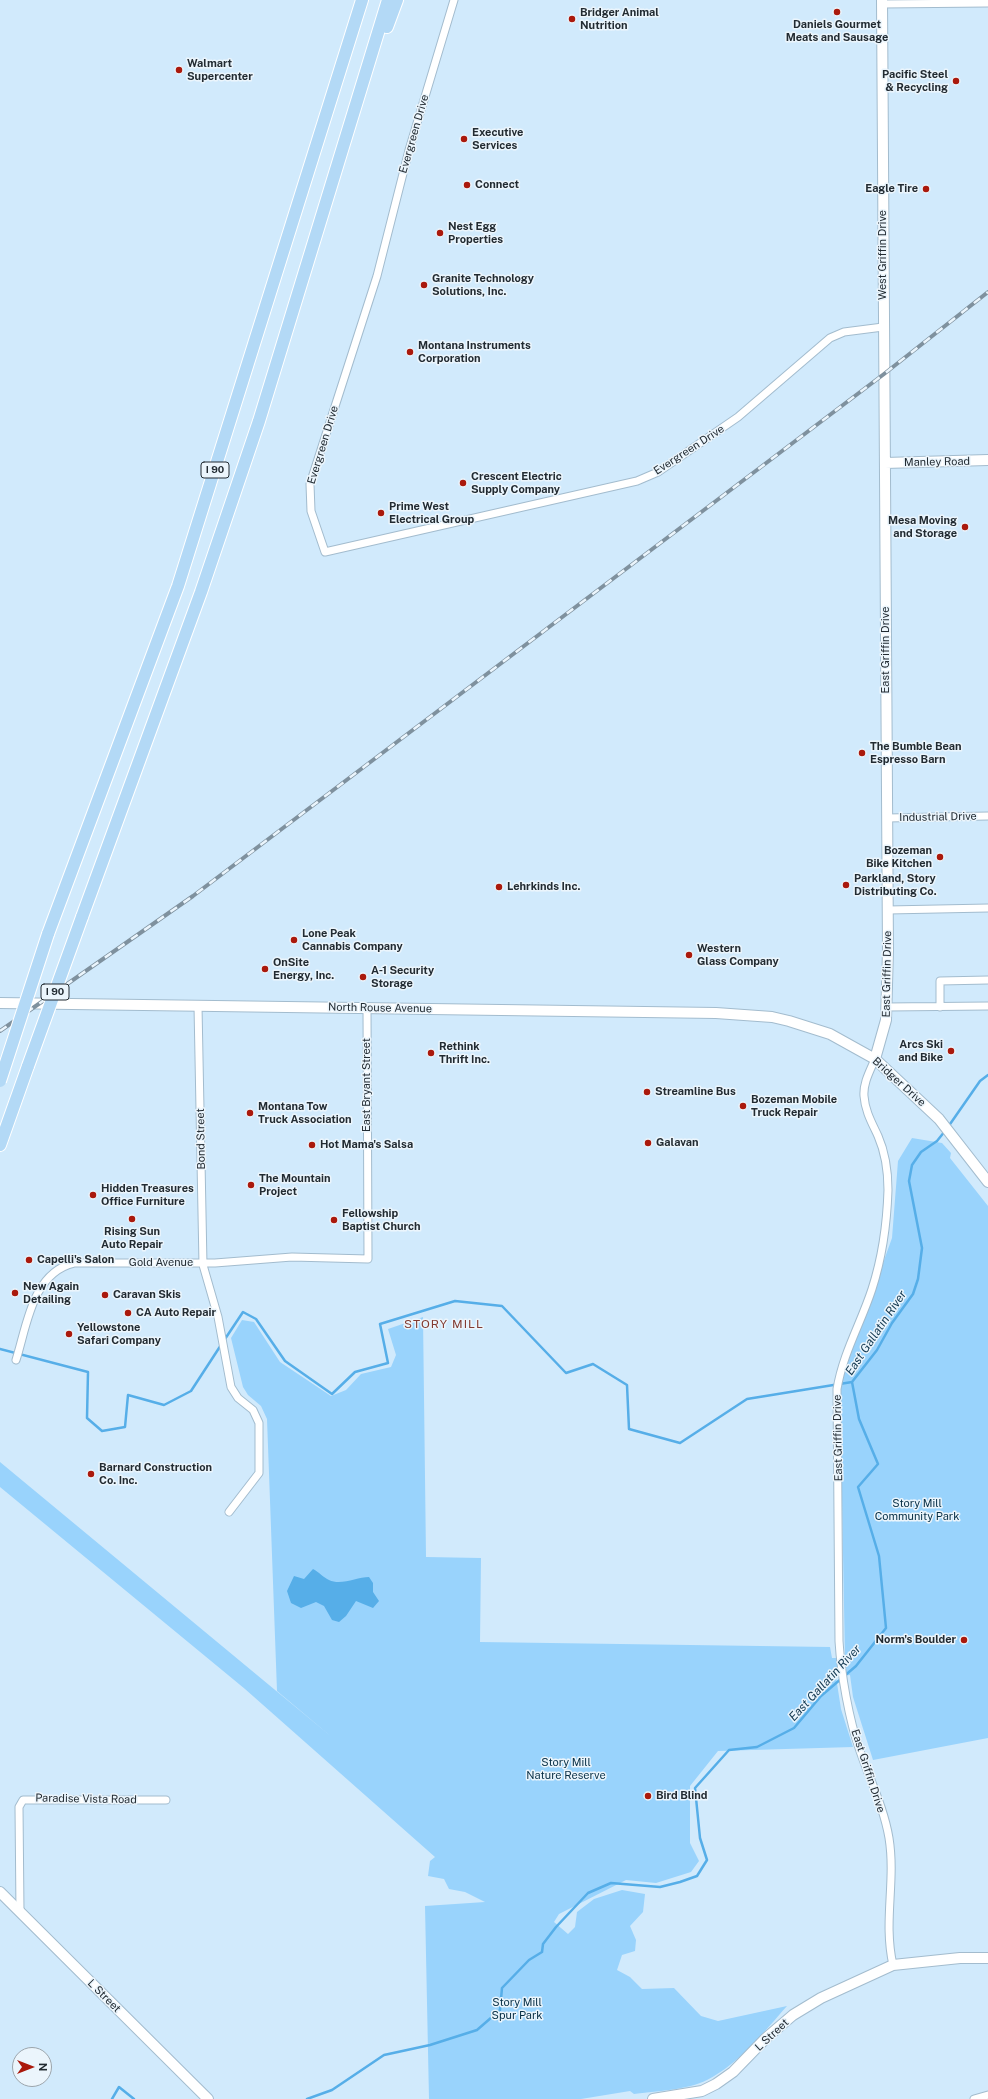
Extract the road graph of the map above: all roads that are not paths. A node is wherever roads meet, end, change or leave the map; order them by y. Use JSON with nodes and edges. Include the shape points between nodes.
{"nodes":[{"id":1,"x":354,"y":0,"type":"edge"},
{"id":2,"x":362,"y":0,"type":"edge"},
{"id":3,"x":388,"y":0,"type":"edge"},
{"id":4,"x":397,"y":0,"type":"edge"},
{"id":5,"x":454,"y":0,"type":"edge"},
{"id":6,"x":882,"y":2,"type":"edge"},
{"id":7,"x":988,"y":3,"type":"edge"},
{"id":8,"x":351,"y":120,"type":"junction"},
{"id":9,"x":324,"y":125,"type":"junction"},
{"id":10,"x":884,"y":327,"type":"junction"},
{"id":11,"x":988,"y":460,"type":"edge"},
{"id":12,"x":885,"y":463,"type":"junction"},
{"id":13,"x":988,"y":816,"type":"edge"},
{"id":14,"x":887,"y":818,"type":"junction"},
{"id":15,"x":988,"y":908,"type":"edge"},
{"id":16,"x":888,"y":910,"type":"junction"},
{"id":17,"x":988,"y":980,"type":"edge"},
{"id":18,"x":0,"y":1004,"type":"edge"},
{"id":19,"x":198,"y":1006,"type":"junction"},
{"id":20,"x":988,"y":1006,"type":"edge"},
{"id":21,"x":887,"y":1007,"type":"junction"},
{"id":22,"x":940,"y":1007,"type":"junction"},
{"id":23,"x":367,"y":1008,"type":"junction"},
{"id":24,"x":760,"y":1016,"type":"joint"},
{"id":25,"x":875,"y":1059,"type":"junction"},
{"id":26,"x":0,"y":1081,"type":"edge"},
{"id":27,"x":0,"y":1145,"type":"edge"},
{"id":28,"x":988,"y":1182,"type":"edge"},
{"id":29,"x":368,"y":1259,"type":"joint"},
{"id":30,"x":203,"y":1264,"type":"junction"},
{"id":31,"x":16,"y":1360,"type":"dead end"},
{"id":32,"x":229,"y":1512,"type":"dead end"},
{"id":33,"x":166,"y":1800,"type":"dead end"},
{"id":34,"x":0,"y":1892,"type":"edge"},
{"id":35,"x":20,"y":1912,"type":"junction"},
{"id":36,"x":988,"y":1958,"type":"edge"},
{"id":37,"x":893,"y":1966,"type":"junction"},
{"id":38,"x":988,"y":2095,"type":"edge"},
{"id":39,"x":208,"y":2099,"type":"edge"},
{"id":40,"x":653,"y":2099,"type":"edge"},
{"id":41,"x":974,"y":2099,"type":"edge"}],
"edges":[{"from":1,"to":9,"type":"highway"},
{"from":2,"to":9,"type":"highway","number":"I 90"},
{"from":3,"to":8,"type":"highway","number":"I 90"},
{"from":4,"to":8,"type":"highway"},
{"from":5,"to":10,"type":"street","name":"Evergreen Drive","via":[[411,143],[377,276],[310,484],[311,511],[325,552],[637,481],[658,472],[738,417],[830,338],[854,330]]},
{"from":6,"to":7,"type":"street"},
{"from":6,"to":10,"type":"main road","name":"West Griffin Drive"},
{"from":8,"to":27,"type":"highway","number":"I 90","bridge":true,"via":[[259,421],[201,592]]},
{"from":9,"to":26,"type":"highway","number":"I 90","bridge":true,"via":[[178,586],[48,934]]},
{"from":10,"to":12,"type":"main road","name":"West Griffin Drive"},
{"from":11,"to":12,"type":"main road","name":"Manley Road"},
{"from":12,"to":14,"type":"main road","name":"East Griffin Drive"},
{"from":13,"to":14,"type":"street","name":"Industrial Drive"},
{"from":14,"to":16,"type":"main road","name":"East Griffin Drive"},
{"from":15,"to":16,"type":"street"},
{"from":16,"to":21,"type":"main road","name":"East Griffin Drive"},
{"from":17,"to":22,"type":"street","via":[[940,981]]},
{"from":18,"to":19,"type":"main road","name":"North Rouse Avenue"},
{"from":19,"to":23,"type":"main road","name":"North Rouse Avenue"},
{"from":19,"to":30,"type":"street","name":"Bond Street"},
{"from":20,"to":22,"type":"street"},
{"from":21,"to":22,"type":"street"},
{"from":21,"to":25,"type":"main road","name":"East Griffin Drive","via":[[883,1034]]},
{"from":23,"to":24,"type":"main road","name":"North Rouse Avenue","via":[[716,1013]]},
{"from":23,"to":29,"type":"street","name":"East Bryant Street"},
{"from":24,"to":25,"type":"main road","name":"Bridger Drive","via":[[826,1032]]},
{"from":25,"to":28,"type":"main road","name":"Bridger Drive","via":[[939,1119]]},
{"from":25,"to":37,"type":"street","name":"East Griffin Drive","via":[[866,1081],[864,1096],[884,1159],[888,1189],[883,1246],[872,1288],[844,1358],[837,1389],[839,1641],[845,1685],[860,1750],[888,1838],[892,1870],[888,1935]]},
{"from":29,"to":30,"type":"street","name":"Gold Avenue","via":[[292,1257]]},
{"from":30,"to":31,"type":"street","name":"Gold Avenue","via":[[74,1263],[64,1266],[52,1274],[40,1288]]},
{"from":30,"to":32,"type":"street","name":"Bond Street","via":[[233,1389],[238,1398],[252,1410],[259,1423],[259,1473]]},
{"from":33,"to":35,"type":"street","name":"Paradise Vista Road","via":[[23,1800],[19,1807]]},
{"from":34,"to":35,"type":"main road","name":"L Street"},
{"from":35,"to":39,"type":"main road","name":"L Street"},
{"from":36,"to":37,"type":"main road","name":"L Street","via":[[960,1958]]},
{"from":37,"to":40,"type":"main road","name":"L Street","via":[[821,1998],[794,2015],[766,2038],[733,2072],[716,2084],[702,2091]]},
{"from":38,"to":41,"type":"street"}]}
